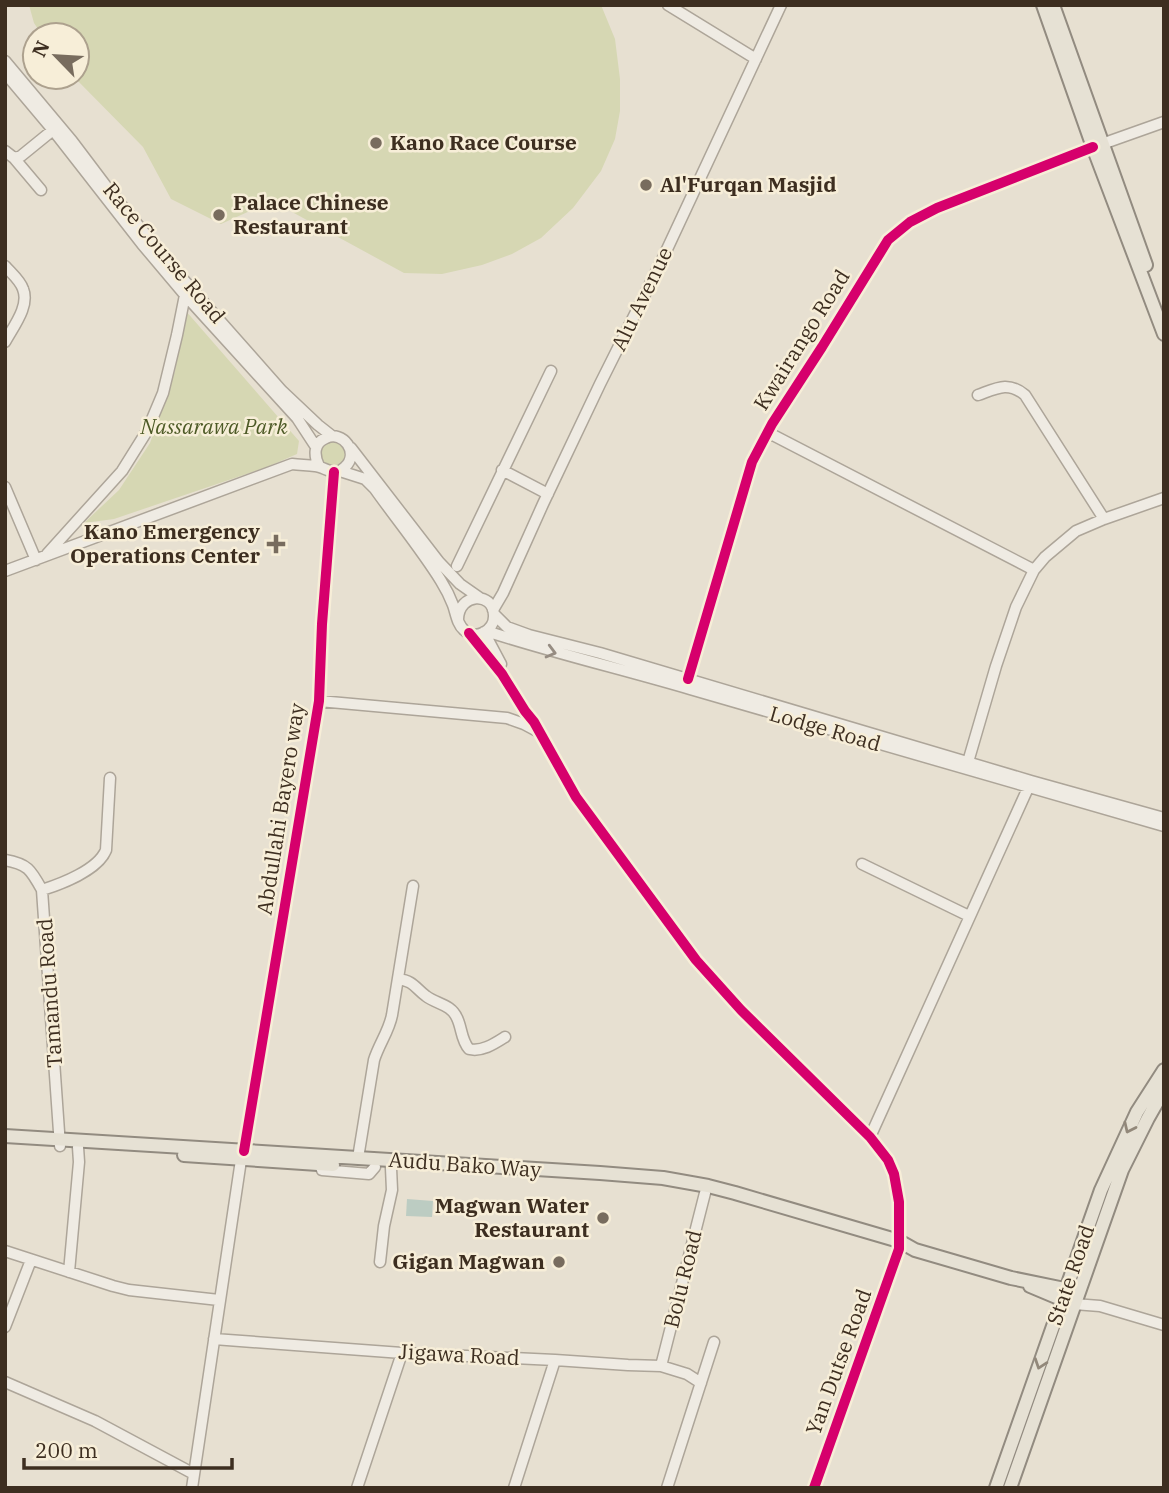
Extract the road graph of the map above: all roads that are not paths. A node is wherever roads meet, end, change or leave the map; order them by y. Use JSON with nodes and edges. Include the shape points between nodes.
{"nodes":[{"id":1,"x":668,"y":5,"type":"edge"},
{"id":2,"x":781,"y":5,"type":"edge"},
{"id":3,"x":1043,"y":5,"type":"edge"},
{"id":4,"x":1053,"y":5,"type":"edge"},
{"id":5,"x":756,"y":59,"type":"junction"},
{"id":6,"x":5,"y":61,"type":"edge"},
{"id":7,"x":5,"y":74,"type":"edge"},
{"id":8,"x":1164,"y":122,"type":"edge"},
{"id":9,"x":53,"y":130,"type":"junction"},
{"id":10,"x":1098,"y":145,"type":"junction"},
{"id":11,"x":5,"y":151,"type":"edge"},
{"id":12,"x":14,"y":158,"type":"junction"},
{"id":13,"x":41,"y":190,"type":"dead end"},
{"id":14,"x":5,"y":266,"type":"edge"},
{"id":15,"x":185,"y":295,"type":"junction"},
{"id":16,"x":1164,"y":311,"type":"edge"},
{"id":17,"x":1164,"y":334,"type":"edge"},
{"id":18,"x":5,"y":342,"type":"edge"},
{"id":19,"x":551,"y":370,"type":"dead end"},
{"id":20,"x":978,"y":395,"type":"dead end"},
{"id":21,"x":767,"y":432,"type":"junction"},
{"id":22,"x":332,"y":436,"type":"junction"},
{"id":23,"x":347,"y":442,"type":"junction"},
{"id":24,"x":315,"y":449,"type":"junction"},
{"id":25,"x":292,"y":464,"type":"junction"},
{"id":26,"x":319,"y":466,"type":"junction"},
{"id":27,"x":502,"y":470,"type":"junction"},
{"id":28,"x":337,"y":471,"type":"junction"},
{"id":29,"x":5,"y":488,"type":"edge"},
{"id":30,"x":548,"y":494,"type":"junction"},
{"id":31,"x":1164,"y":498,"type":"edge"},
{"id":32,"x":1104,"y":519,"type":"junction"},
{"id":33,"x":40,"y":558,"type":"junction"},
{"id":34,"x":457,"y":566,"type":"dead end"},
{"id":35,"x":1034,"y":570,"type":"junction"},
{"id":36,"x":5,"y":571,"type":"edge"},
{"id":37,"x":489,"y":606,"type":"junction"},
{"id":38,"x":458,"y":619,"type":"junction"},
{"id":39,"x":485,"y":632,"type":"junction"},
{"id":40,"x":469,"y":633,"type":"junction"},
{"id":41,"x":688,"y":679,"type":"junction"},
{"id":42,"x":319,"y":701,"type":"junction"},
{"id":43,"x":534,"y":722,"type":"junction"},
{"id":44,"x":541,"y":733,"type":"junction"},
{"id":45,"x":968,"y":762,"type":"junction"},
{"id":46,"x":110,"y":778,"type":"dead end"},
{"id":47,"x":1028,"y":788,"type":"junction"},
{"id":48,"x":1164,"y":818,"type":"edge"},
{"id":49,"x":1164,"y":826,"type":"edge"},
{"id":50,"x":5,"y":860,"type":"edge"},
{"id":51,"x":862,"y":863,"type":"dead end"},
{"id":52,"x":413,"y":886,"type":"dead end"},
{"id":53,"x":42,"y":890,"type":"junction"},
{"id":54,"x":969,"y":916,"type":"junction"},
{"id":55,"x":398,"y":979,"type":"junction"},
{"id":56,"x":505,"y":1037,"type":"dead end"},
{"id":57,"x":1164,"y":1070,"type":"edge"},
{"id":58,"x":1164,"y":1090,"type":"edge"},
{"id":59,"x":5,"y":1136,"type":"edge"},
{"id":60,"x":870,"y":1137,"type":"junction"},
{"id":61,"x":5,"y":1142,"type":"edge"},
{"id":62,"x":60,"y":1142,"type":"junction"},
{"id":63,"x":78,"y":1147,"type":"junction"},
{"id":64,"x":242,"y":1155,"type":"junction"},
{"id":65,"x":359,"y":1158,"type":"junction"},
{"id":66,"x":391,"y":1168,"type":"junction"},
{"id":67,"x":705,"y":1193,"type":"junction"},
{"id":68,"x":899,"y":1245,"type":"junction"},
{"id":69,"x":5,"y":1251,"type":"edge"},
{"id":70,"x":31,"y":1260,"type":"junction"},
{"id":71,"x":380,"y":1262,"type":"dead end"},
{"id":72,"x":69,"y":1272,"type":"junction"},
{"id":73,"x":1070,"y":1296,"type":"junction"},
{"id":74,"x":219,"y":1300,"type":"junction"},
{"id":75,"x":1164,"y":1325,"type":"edge"},
{"id":76,"x":5,"y":1327,"type":"edge"},
{"id":77,"x":214,"y":1339,"type":"junction"},
{"id":78,"x":714,"y":1342,"type":"dead end"},
{"id":79,"x":402,"y":1353,"type":"junction"},
{"id":80,"x":555,"y":1360,"type":"junction"},
{"id":81,"x":661,"y":1366,"type":"junction"},
{"id":82,"x":5,"y":1382,"type":"edge"},
{"id":83,"x":701,"y":1383,"type":"junction"},
{"id":84,"x":194,"y":1474,"type":"junction"},
{"id":85,"x":192,"y":1488,"type":"edge"},
{"id":86,"x":357,"y":1488,"type":"edge"},
{"id":87,"x":514,"y":1488,"type":"edge"},
{"id":88,"x":667,"y":1488,"type":"edge"},
{"id":89,"x":814,"y":1488,"type":"edge"},
{"id":90,"x":996,"y":1488,"type":"edge"},
{"id":91,"x":1010,"y":1488,"type":"edge"}],
"edges":[{"from":1,"to":5,"type":"street"},
{"from":2,"to":5,"type":"street","name":"Alu Avenue"},
{"from":3,"to":10,"type":"main road"},
{"from":4,"to":10,"type":"main road"},
{"from":5,"to":30,"type":"street","name":"Alu Avenue"},
{"from":6,"to":22,"type":"street","name":"Race Course Road","via":[[175,270],[282,391]]},
{"from":7,"to":9,"type":"street","name":"Race Course Road"},
{"from":8,"to":10,"type":"street","name":"Kwairango Road"},
{"from":9,"to":12,"type":"street"},
{"from":9,"to":15,"type":"street","name":"Race Course Road"},
{"from":10,"to":16,"type":"main road"},
{"from":10,"to":17,"type":"main road"},
{"from":10,"to":21,"type":"street","name":"Kwairango Road","via":[[937,208],[898,231]]},
{"from":11,"to":12,"type":"street"},
{"from":12,"to":13,"type":"street"},
{"from":14,"to":18,"type":"street","via":[[23,287],[25,299]]},
{"from":15,"to":24,"type":"street","name":"Race Course Road","via":[[297,418]]},
{"from":15,"to":33,"type":"street","via":[[163,393],[147,432],[122,471]]},
{"from":19,"to":27,"type":"street"},
{"from":20,"to":32,"type":"street","via":[[1007,386],[1026,395]]},
{"from":21,"to":35,"type":"street"},
{"from":21,"to":41,"type":"street","name":"Kwairango Road","via":[[752,462]]},
{"from":22,"to":23,"type":"street"},
{"from":22,"to":24,"type":"street","via":[[321,440]]},
{"from":23,"to":28,"type":"street","via":[[349,461]]},
{"from":23,"to":37,"type":"street","via":[[439,562]]},
{"from":24,"to":25,"type":"street"},
{"from":24,"to":26,"type":"street"},
{"from":25,"to":26,"type":"street"},
{"from":25,"to":33,"type":"street"},
{"from":26,"to":28,"type":"street"},
{"from":27,"to":30,"type":"street"},
{"from":27,"to":34,"type":"street"},
{"from":28,"to":38,"type":"street","via":[[365,479],[375,489],[439,578]]},
{"from":28,"to":42,"type":"street","name":"Abdullahi Bayero way"},
{"from":29,"to":33,"type":"street"},
{"from":30,"to":37,"type":"street","name":"Alu Avenue","via":[[503,593]]},
{"from":31,"to":32,"type":"street"},
{"from":32,"to":35,"type":"street","via":[[1076,531]]},
{"from":33,"to":36,"type":"street"},
{"from":35,"to":45,"type":"street","via":[[1016,607]]},
{"from":37,"to":38,"type":"street","via":[[473,598],[461,606]]},
{"from":37,"to":39,"type":"street","via":[[492,624]]},
{"from":37,"to":41,"type":"street","name":"Lodge Road","via":[[507,627]]},
{"from":38,"to":40,"type":"street"},
{"from":39,"to":40,"type":"street"},
{"from":39,"to":43,"type":"street"},
{"from":39,"to":47,"type":"street","name":"Lodge Road","one_way":true},
{"from":40,"to":43,"type":"street"},
{"from":41,"to":45,"type":"street","name":"Lodge Road"},
{"from":42,"to":44,"type":"street","via":[[507,718]]},
{"from":42,"to":64,"type":"street","name":"Abdullahi Bayero way"},
{"from":43,"to":44,"type":"street","name":"Yan Dutse Road"},
{"from":44,"to":60,"type":"street","name":"Yan Dutse Road","via":[[576,797],[696,960]]},
{"from":45,"to":48,"type":"street","name":"Lodge Road"},
{"from":46,"to":53,"type":"street","via":[[104,856],[65,883]]},
{"from":47,"to":49,"type":"street","name":"Lodge Road"},
{"from":47,"to":54,"type":"street"},
{"from":50,"to":53,"type":"street","name":"Tamandu Road","via":[[23,864]]},
{"from":51,"to":54,"type":"street"},
{"from":52,"to":55,"type":"street"},
{"from":53,"to":62,"type":"street","name":"Tamandu Road"},
{"from":54,"to":60,"type":"street"},
{"from":55,"to":56,"type":"street","via":[[452,1010],[469,1049],[490,1046]]},
{"from":55,"to":65,"type":"street","via":[[390,1026],[374,1060]]},
{"from":57,"to":73,"type":"main road","name":"State Road","one_way":true,"via":[[1137,1112],[1110,1170]]},
{"from":58,"to":73,"type":"main road","name":"State Road","via":[[1122,1170]]},
{"from":59,"to":62,"type":"main road","name":"Audu Bako Way"},
{"from":60,"to":68,"type":"street","name":"Yan Dutse Road","via":[[894,1174]]},
{"from":61,"to":62,"type":"main road","name":"Audu Bako Way"},
{"from":62,"to":63,"type":"main road","name":"Audu Bako Way"},
{"from":62,"to":64,"type":"main road","name":"Audu Bako Way"},
{"from":63,"to":64,"type":"main road","name":"Audu Bako Way"},
{"from":63,"to":72,"type":"street"},
{"from":64,"to":65,"type":"main road","name":"Audu Bako Way"},
{"from":64,"to":66,"type":"main road","name":"Audu Bako Way"},
{"from":64,"to":74,"type":"street","name":"Abdullahi Bayero way"},
{"from":65,"to":68,"type":"main road","name":"Audu Bako Way","via":[[663,1178],[735,1193]]},
{"from":66,"to":67,"type":"main road","name":"Audu Bako Way","via":[[599,1179]]},
{"from":66,"to":71,"type":"street","via":[[392,1190]]},
{"from":67,"to":68,"type":"main road","name":"Audu Bako Way"},
{"from":67,"to":81,"type":"street","name":"Bolu Road"},
{"from":68,"to":73,"type":"main road","name":"Audu Bako Way"},
{"from":68,"to":89,"type":"street","name":"Yan Dutse Road"},
{"from":69,"to":70,"type":"street"},
{"from":70,"to":72,"type":"street"},
{"from":70,"to":76,"type":"street"},
{"from":72,"to":74,"type":"street","via":[[129,1290]]},
{"from":73,"to":75,"type":"street"},
{"from":73,"to":90,"type":"main road","name":"State Road","one_way":true},
{"from":73,"to":91,"type":"main road","name":"State Road"},
{"from":74,"to":77,"type":"street","name":"Abdullahi Bayero way"},
{"from":77,"to":79,"type":"street","name":"Jigawa Road"},
{"from":77,"to":84,"type":"street","name":"Abdullahi Bayero way"},
{"from":78,"to":83,"type":"street"},
{"from":79,"to":80,"type":"street","name":"Jigawa Road"},
{"from":79,"to":86,"type":"street"},
{"from":80,"to":81,"type":"street","name":"Jigawa Road"},
{"from":80,"to":87,"type":"street"},
{"from":81,"to":83,"type":"street","name":"Jigawa Road"},
{"from":82,"to":84,"type":"street","via":[[95,1421]]},
{"from":83,"to":88,"type":"street"},
{"from":84,"to":85,"type":"street","name":"Abdullahi Bayero way"}]}
